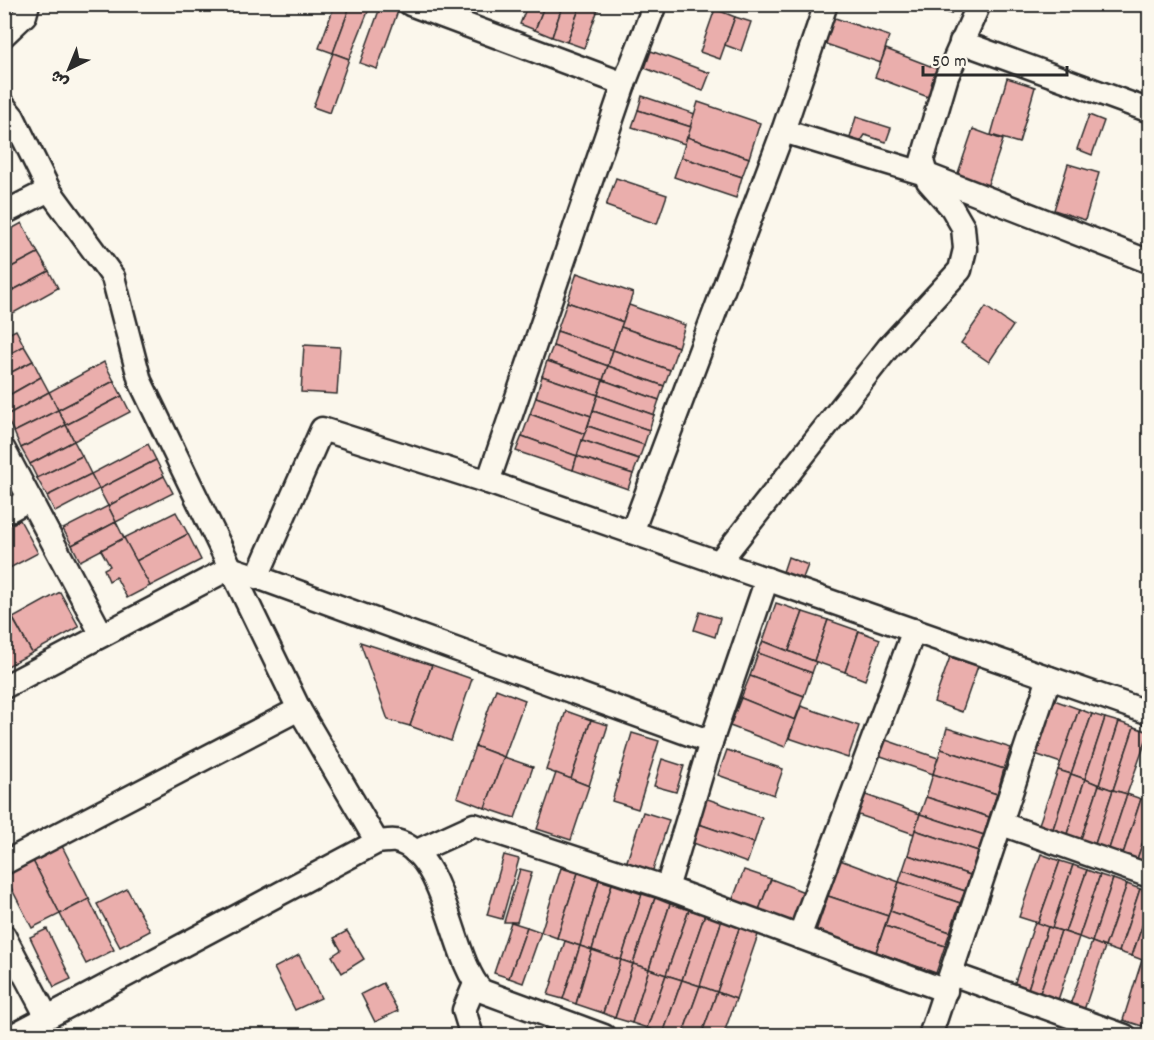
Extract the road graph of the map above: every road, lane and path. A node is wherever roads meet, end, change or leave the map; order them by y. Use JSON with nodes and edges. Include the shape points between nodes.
{"nodes":[{"id":1,"x":28,"y":4,"type":"edge"},
{"id":2,"x":410,"y":4,"type":"edge"},
{"id":3,"x":655,"y":4,"type":"edge"},
{"id":4,"x":826,"y":4,"type":"edge"},
{"id":5,"x":979,"y":4,"type":"edge"},
{"id":6,"x":4,"y":35,"type":"edge"},
{"id":7,"x":962,"y":42,"type":"junction"},
{"id":8,"x":624,"y":84,"type":"junction"},
{"id":9,"x":4,"y":106,"type":"edge"},
{"id":10,"x":1149,"y":111,"type":"edge"},
{"id":11,"x":783,"y":131,"type":"junction"},
{"id":12,"x":924,"y":174,"type":"junction"},
{"id":13,"x":49,"y":190,"type":"junction"},
{"id":14,"x":4,"y":213,"type":"edge"},
{"id":15,"x":1149,"y":261,"type":"edge"},
{"id":16,"x":4,"y":450,"type":"edge"},
{"id":17,"x":488,"y":482,"type":"junction"},
{"id":18,"x":30,"y":499,"type":"junction"},
{"id":19,"x":4,"y":513,"type":"edge"},
{"id":20,"x":632,"y":532,"type":"junction"},
{"id":21,"x":719,"y":562,"type":"junction"},
{"id":22,"x":230,"y":567,"type":"junction"},
{"id":23,"x":257,"y":577,"type":"junction"},
{"id":24,"x":767,"y":579,"type":"junction"},
{"id":25,"x":914,"y":630,"type":"junction"},
{"id":26,"x":102,"y":634,"type":"junction"},
{"id":27,"x":1049,"y":678,"type":"junction"},
{"id":28,"x":4,"y":687,"type":"edge"},
{"id":29,"x":299,"y":709,"type":"junction"},
{"id":30,"x":1149,"y":713,"type":"edge"},
{"id":31,"x":711,"y":742,"type":"junction"},
{"id":32,"x":1002,"y":824,"type":"junction"},
{"id":33,"x":377,"y":842,"type":"junction"},
{"id":34,"x":415,"y":852,"type":"junction"},
{"id":35,"x":4,"y":864,"type":"edge"},
{"id":36,"x":1149,"y":876,"type":"edge"},
{"id":37,"x":667,"y":888,"type":"junction"},
{"id":38,"x":4,"y":936,"type":"edge"},
{"id":39,"x":799,"y":937,"type":"junction"},
{"id":40,"x":949,"y":982,"type":"junction"},
{"id":41,"x":475,"y":984,"type":"junction"},
{"id":42,"x":47,"y":1017,"type":"junction"},
{"id":43,"x":12,"y":1035,"type":"edge"},
{"id":44,"x":472,"y":1035,"type":"edge"},
{"id":45,"x":604,"y":1035,"type":"edge"},
{"id":46,"x":930,"y":1035,"type":"edge"},
{"id":47,"x":1125,"y":1035,"type":"edge"}],
"edges":[{"from":1,"to":6,"type":"street","via":[[25,15]]},
{"from":2,"to":8,"type":"street"},
{"from":3,"to":8,"type":"street"},
{"from":4,"to":11,"type":"street"},
{"from":5,"to":7,"type":"street"},
{"from":7,"to":10,"type":"street"},
{"from":7,"to":12,"type":"street","via":[[930,128],[922,161]]},
{"from":8,"to":17,"type":"street"},
{"from":9,"to":13,"type":"street"},
{"from":11,"to":12,"type":"street"},
{"from":11,"to":20,"type":"street"},
{"from":12,"to":15,"type":"street"},
{"from":12,"to":21,"type":"street","via":[[963,227],[965,249],[960,270],[899,335]]},
{"from":13,"to":14,"type":"street"},
{"from":13,"to":22,"type":"street","via":[[113,277],[140,381]]},
{"from":16,"to":18,"type":"street"},
{"from":17,"to":20,"type":"street"},
{"from":17,"to":23,"type":"street","via":[[322,429]]},
{"from":18,"to":19,"type":"street"},
{"from":18,"to":26,"type":"street"},
{"from":20,"to":21,"type":"street"},
{"from":21,"to":24,"type":"street"},
{"from":22,"to":23,"type":"street"},
{"from":22,"to":26,"type":"street"},
{"from":22,"to":29,"type":"street"},
{"from":23,"to":31,"type":"street"},
{"from":24,"to":25,"type":"street"},
{"from":24,"to":31,"type":"street"},
{"from":25,"to":27,"type":"street"},
{"from":25,"to":39,"type":"street"},
{"from":26,"to":28,"type":"street"},
{"from":27,"to":30,"type":"street"},
{"from":27,"to":32,"type":"street"},
{"from":29,"to":33,"type":"street"},
{"from":29,"to":35,"type":"street"},
{"from":31,"to":37,"type":"street"},
{"from":32,"to":36,"type":"street"},
{"from":32,"to":40,"type":"street"},
{"from":33,"to":34,"type":"street","via":[[396,841]]},
{"from":33,"to":42,"type":"street"},
{"from":34,"to":37,"type":"street","via":[[474,825]]},
{"from":34,"to":41,"type":"street","via":[[442,895]]},
{"from":37,"to":39,"type":"street"},
{"from":38,"to":42,"type":"street"},
{"from":39,"to":40,"type":"street"},
{"from":40,"to":46,"type":"street"},
{"from":40,"to":47,"type":"street"},
{"from":41,"to":44,"type":"street","via":[[464,1010]]},
{"from":41,"to":45,"type":"street","via":[[490,996]]},
{"from":42,"to":43,"type":"street"}]}
